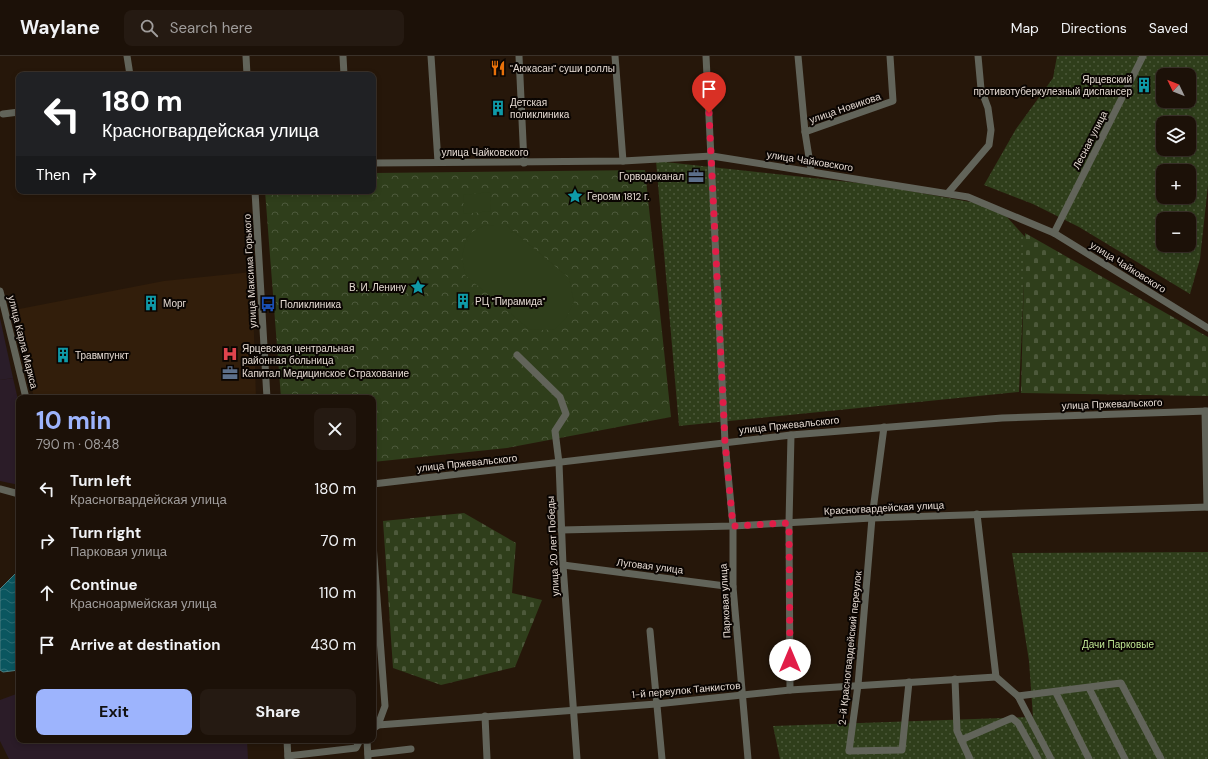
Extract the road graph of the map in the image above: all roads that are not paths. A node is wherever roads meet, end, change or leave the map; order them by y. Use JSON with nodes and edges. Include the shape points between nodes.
{"nodes":[{"id":1,"x":127,"y":56,"type":"edge"},
{"id":2,"x":246,"y":56,"type":"edge"},
{"id":3,"x":342,"y":56,"type":"edge"},
{"id":4,"x":431,"y":56,"type":"edge"},
{"id":5,"x":520,"y":56,"type":"edge"},
{"id":6,"x":615,"y":56,"type":"edge"},
{"id":7,"x":706,"y":56,"type":"edge"},
{"id":8,"x":798,"y":56,"type":"edge"},
{"id":9,"x":890,"y":56,"type":"edge"},
{"id":10,"x":978,"y":56,"type":"edge"},
{"id":11,"x":1143,"y":56,"type":"edge"},
{"id":12,"x":130,"y":72,"type":"edge"},
{"id":13,"x":247,"y":72,"type":"edge"},
{"id":14,"x":344,"y":72,"type":"edge"},
{"id":15,"x":16,"y":112,"type":"edge"},
{"id":16,"x":3,"y":114,"type":"dead end"},
{"id":17,"x":805,"y":132,"type":"junction"},
{"id":18,"x":712,"y":156,"type":"junction"},
{"id":19,"x":623,"y":160,"type":"junction"},
{"id":20,"x":438,"y":162,"type":"junction"},
{"id":21,"x":524,"y":163,"type":"junction"},
{"id":22,"x":376,"y":164,"type":"edge"},
{"id":23,"x":811,"y":170,"type":"junction"},
{"id":24,"x":948,"y":193,"type":"junction"},
{"id":25,"x":255,"y":194,"type":"edge"},
{"id":26,"x":1054,"y":233,"type":"junction"},
{"id":27,"x":0,"y":291,"type":"edge"},
{"id":28,"x":1208,"y":328,"type":"edge"},
{"id":29,"x":517,"y":355,"type":"dead end"},
{"id":30,"x":25,"y":395,"type":"edge"},
{"id":31,"x":267,"y":395,"type":"edge"},
{"id":32,"x":1207,"y":411,"type":"edge"},
{"id":33,"x":884,"y":427,"type":"junction"},
{"id":34,"x":791,"y":435,"type":"junction"},
{"id":35,"x":725,"y":442,"type":"junction"},
{"id":36,"x":559,"y":463,"type":"junction"},
{"id":37,"x":376,"y":484,"type":"edge"},
{"id":38,"x":0,"y":489,"type":"edge"},
{"id":39,"x":16,"y":493,"type":"edge"},
{"id":40,"x":1207,"y":507,"type":"edge"},
{"id":41,"x":977,"y":514,"type":"junction"},
{"id":42,"x":872,"y":518,"type":"junction"},
{"id":43,"x":789,"y":523,"type":"junction"},
{"id":44,"x":733,"y":526,"type":"junction"},
{"id":45,"x":561,"y":530,"type":"junction"},
{"id":46,"x":563,"y":565,"type":"junction"},
{"id":47,"x":376,"y":584,"type":"edge"},
{"id":48,"x":733,"y":587,"type":"junction"},
{"id":49,"x":650,"y":631,"type":"dead end"},
{"id":50,"x":996,"y":677,"type":"junction"},
{"id":51,"x":955,"y":679,"type":"junction"},
{"id":52,"x":909,"y":682,"type":"junction"},
{"id":53,"x":858,"y":686,"type":"junction"},
{"id":54,"x":1089,"y":688,"type":"junction"},
{"id":55,"x":790,"y":690,"type":"junction"},
{"id":56,"x":1056,"y":692,"type":"junction"},
{"id":57,"x":741,"y":696,"type":"junction"},
{"id":58,"x":1018,"y":696,"type":"junction"},
{"id":59,"x":656,"y":704,"type":"junction"},
{"id":60,"x":574,"y":709,"type":"junction"},
{"id":61,"x":485,"y":716,"type":"junction"},
{"id":62,"x":376,"y":725,"type":"edge"},
{"id":63,"x":376,"y":727,"type":"edge"},
{"id":64,"x":961,"y":740,"type":"junction"},
{"id":65,"x":287,"y":743,"type":"edge"},
{"id":66,"x":358,"y":743,"type":"edge"},
{"id":67,"x":367,"y":743,"type":"edge"},
{"id":68,"x":411,"y":749,"type":"dead end"},
{"id":69,"x":368,"y":757,"type":"edge"},
{"id":70,"x":288,"y":758,"type":"edge"},
{"id":71,"x":487,"y":759,"type":"edge"},
{"id":72,"x":577,"y":759,"type":"edge"},
{"id":73,"x":662,"y":759,"type":"edge"},
{"id":74,"x":748,"y":759,"type":"edge"},
{"id":75,"x":970,"y":759,"type":"edge"},
{"id":76,"x":1038,"y":759,"type":"edge"},
{"id":77,"x":1052,"y":759,"type":"edge"},
{"id":78,"x":1089,"y":759,"type":"edge"},
{"id":79,"x":1125,"y":759,"type":"edge"},
{"id":80,"x":1161,"y":759,"type":"edge"}],
"edges":[{"from":1,"to":12,"type":"street"},
{"from":2,"to":13,"type":"street"},
{"from":3,"to":14,"type":"street"},
{"from":4,"to":20,"type":"street"},
{"from":5,"to":21,"type":"street"},
{"from":6,"to":19,"type":"street"},
{"from":7,"to":18,"type":"street","name":"Парковая улица"},
{"from":8,"to":17,"type":"street"},
{"from":9,"to":17,"type":"street","name":"улица Новикова","via":[[893,101]]},
{"from":10,"to":24,"type":"street","via":[[991,130],[989,146]]},
{"from":11,"to":26,"type":"street","name":"Лесная улица"},
{"from":15,"to":16,"type":"street"},
{"from":17,"to":23,"type":"street"},
{"from":18,"to":19,"type":"street","name":"улица Чайковского"},
{"from":18,"to":23,"type":"street","name":"улица Чайковского"},
{"from":18,"to":35,"type":"street","name":"Парковая улица"},
{"from":19,"to":21,"type":"street","name":"улица Чайковского"},
{"from":20,"to":21,"type":"street","name":"улица Чайковского"},
{"from":20,"to":22,"type":"street","name":"улица Чайковского"},
{"from":23,"to":24,"type":"street","name":"улица Чайковского"},
{"from":24,"to":26,"type":"street","name":"улица Чайковского","via":[[968,197]]},
{"from":25,"to":31,"type":"street","name":"улица Максима Горького"},
{"from":26,"to":28,"type":"street","name":"улица Чайковского"},
{"from":27,"to":30,"type":"street","name":"улица Карла Маркса"},
{"from":29,"to":36,"type":"street","name":"улица 20 лет Победы","via":[[560,397],[566,414],[555,430]]},
{"from":32,"to":33,"type":"street","name":"улица Пржевальского","via":[[1002,418]]},
{"from":32,"to":40,"type":"street"},
{"from":33,"to":34,"type":"street","name":"улица Пржевальского"},
{"from":33,"to":42,"type":"street","name":"2-й Красногвардейский переулок"},
{"from":34,"to":35,"type":"street","name":"улица Пржевальского"},
{"from":34,"to":43,"type":"street"},
{"from":35,"to":36,"type":"street","name":"улица Пржевальского"},
{"from":35,"to":44,"type":"street","name":"Парковая улица"},
{"from":36,"to":37,"type":"street","name":"улица Пржевальского"},
{"from":36,"to":45,"type":"street","name":"улица 20 лет Победы"},
{"from":38,"to":39,"type":"street"},
{"from":40,"to":41,"type":"street","name":"Красногвардейская улица"},
{"from":41,"to":42,"type":"street","name":"Красногвардейская улица"},
{"from":41,"to":50,"type":"street"},
{"from":42,"to":43,"type":"street","name":"Красногвардейская улица"},
{"from":42,"to":53,"type":"street","name":"2-й Красногвардейский переулок"},
{"from":43,"to":44,"type":"street","name":"Красногвардейская улица"},
{"from":43,"to":55,"type":"street"},
{"from":44,"to":45,"type":"street","name":"Красногвардейская улица"},
{"from":44,"to":48,"type":"street","name":"Парковая улица"},
{"from":45,"to":46,"type":"street","name":"улица 20 лет Победы"},
{"from":46,"to":48,"type":"street","name":"Луговая улица"},
{"from":46,"to":60,"type":"street","name":"улица 20 лет Победы"},
{"from":47,"to":62,"type":"street","via":[[385,706]]},
{"from":48,"to":57,"type":"street","name":"Парковая улица"},
{"from":49,"to":59,"type":"street"},
{"from":50,"to":51,"type":"street","name":"1-й переулок Танкистов"},
{"from":50,"to":58,"type":"street"},
{"from":51,"to":52,"type":"street","name":"1-й переулок Танкистов"},
{"from":51,"to":64,"type":"street","via":[[957,731]]},
{"from":52,"to":53,"type":"street","name":"1-й переулок Танкистов"},
{"from":52,"to":53,"type":"street","name":"2-й Красногвардейский переулок","via":[[902,750],[849,751]]},
{"from":53,"to":55,"type":"street","name":"1-й переулок Танкистов"},
{"from":54,"to":56,"type":"street"},
{"from":54,"to":79,"type":"street"},
{"from":54,"to":80,"type":"street","via":[[1121,684]]},
{"from":55,"to":57,"type":"street","name":"1-й переулок Танкистов"},
{"from":56,"to":58,"type":"street"},
{"from":56,"to":78,"type":"street"},
{"from":57,"to":59,"type":"street","name":"1-й переулок Танкистов"},
{"from":57,"to":74,"type":"street","name":"Парковая улица"},
{"from":58,"to":77,"type":"street"},
{"from":59,"to":60,"type":"street","name":"1-й переулок Танкистов"},
{"from":59,"to":73,"type":"street"},
{"from":60,"to":61,"type":"street","name":"1-й переулок Танкистов"},
{"from":60,"to":72,"type":"street","name":"улица 20 лет Победы"},
{"from":61,"to":63,"type":"street","name":"1-й переулок Танкистов"},
{"from":61,"to":71,"type":"street"},
{"from":64,"to":75,"type":"street"},
{"from":64,"to":76,"type":"street","via":[[1012,718],[1018,723]]},
{"from":65,"to":70,"type":"street"},
{"from":66,"to":70,"type":"street","via":[[356,748]]},
{"from":67,"to":69,"type":"street"},
{"from":68,"to":69,"type":"street"}]}
